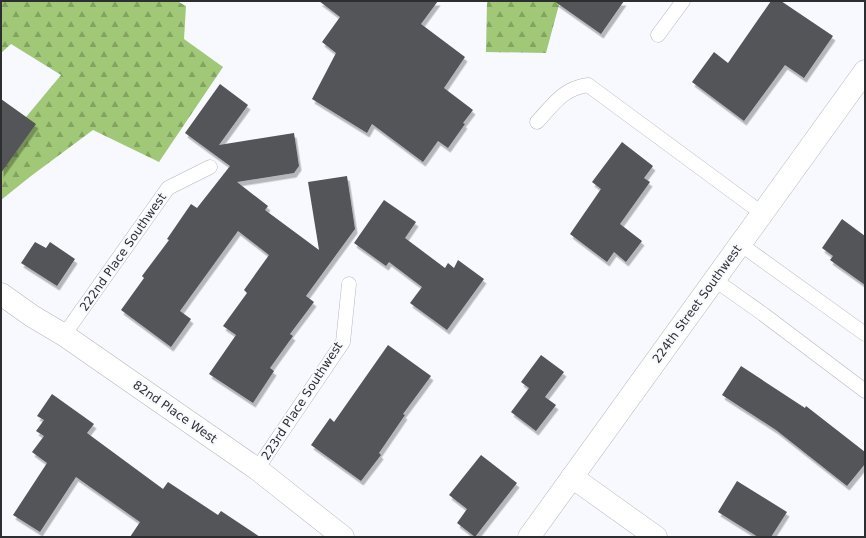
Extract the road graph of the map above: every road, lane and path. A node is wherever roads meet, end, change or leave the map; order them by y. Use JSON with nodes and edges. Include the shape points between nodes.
{"nodes":[{"id":1,"x":683,"y":1,"type":"edge"},
{"id":2,"x":658,"y":35,"type":"dead end"},
{"id":3,"x":865,"y":71,"type":"edge"},
{"id":4,"x":537,"y":122,"type":"dead end"},
{"id":5,"x":210,"y":167,"type":"dead end"},
{"id":6,"x":763,"y":214,"type":"junction"},
{"id":7,"x":740,"y":244,"type":"junction"},
{"id":8,"x":715,"y":280,"type":"junction"},
{"id":9,"x":349,"y":284,"type":"dead end"},
{"id":10,"x":1,"y":294,"type":"edge"},
{"id":11,"x":865,"y":334,"type":"edge"},
{"id":12,"x":64,"y":335,"type":"junction"},
{"id":13,"x":865,"y":391,"type":"edge"},
{"id":14,"x":258,"y":469,"type":"junction"},
{"id":15,"x":572,"y":477,"type":"junction"},
{"id":16,"x":343,"y":537,"type":"edge"},
{"id":17,"x":529,"y":537,"type":"edge"},
{"id":18,"x":656,"y":537,"type":"edge"}],
"edges":[{"from":1,"to":2,"type":"lane"},
{"from":3,"to":6,"type":"street","name":"224th Street Southwest"},
{"from":4,"to":6,"type":"lane","via":[[560,96],[576,87],[588,85]]},
{"from":5,"to":12,"type":"lane","name":"222nd Place Southwest","via":[[168,188]]},
{"from":6,"to":7,"type":"street","name":"224th Street Southwest"},
{"from":7,"to":8,"type":"street","name":"224th Street Southwest"},
{"from":7,"to":11,"type":"lane"},
{"from":8,"to":13,"type":"lane"},
{"from":8,"to":15,"type":"street","name":"224th Street Southwest"},
{"from":9,"to":14,"type":"lane","name":"223rd Place Southwest","via":[[343,342]]},
{"from":10,"to":12,"type":"street","name":"82nd Place West"},
{"from":12,"to":14,"type":"street","name":"82nd Place West"},
{"from":14,"to":16,"type":"street","name":"82nd Place West"},
{"from":15,"to":17,"type":"street","name":"224th Street Southwest"},
{"from":15,"to":18,"type":"street"}]}
